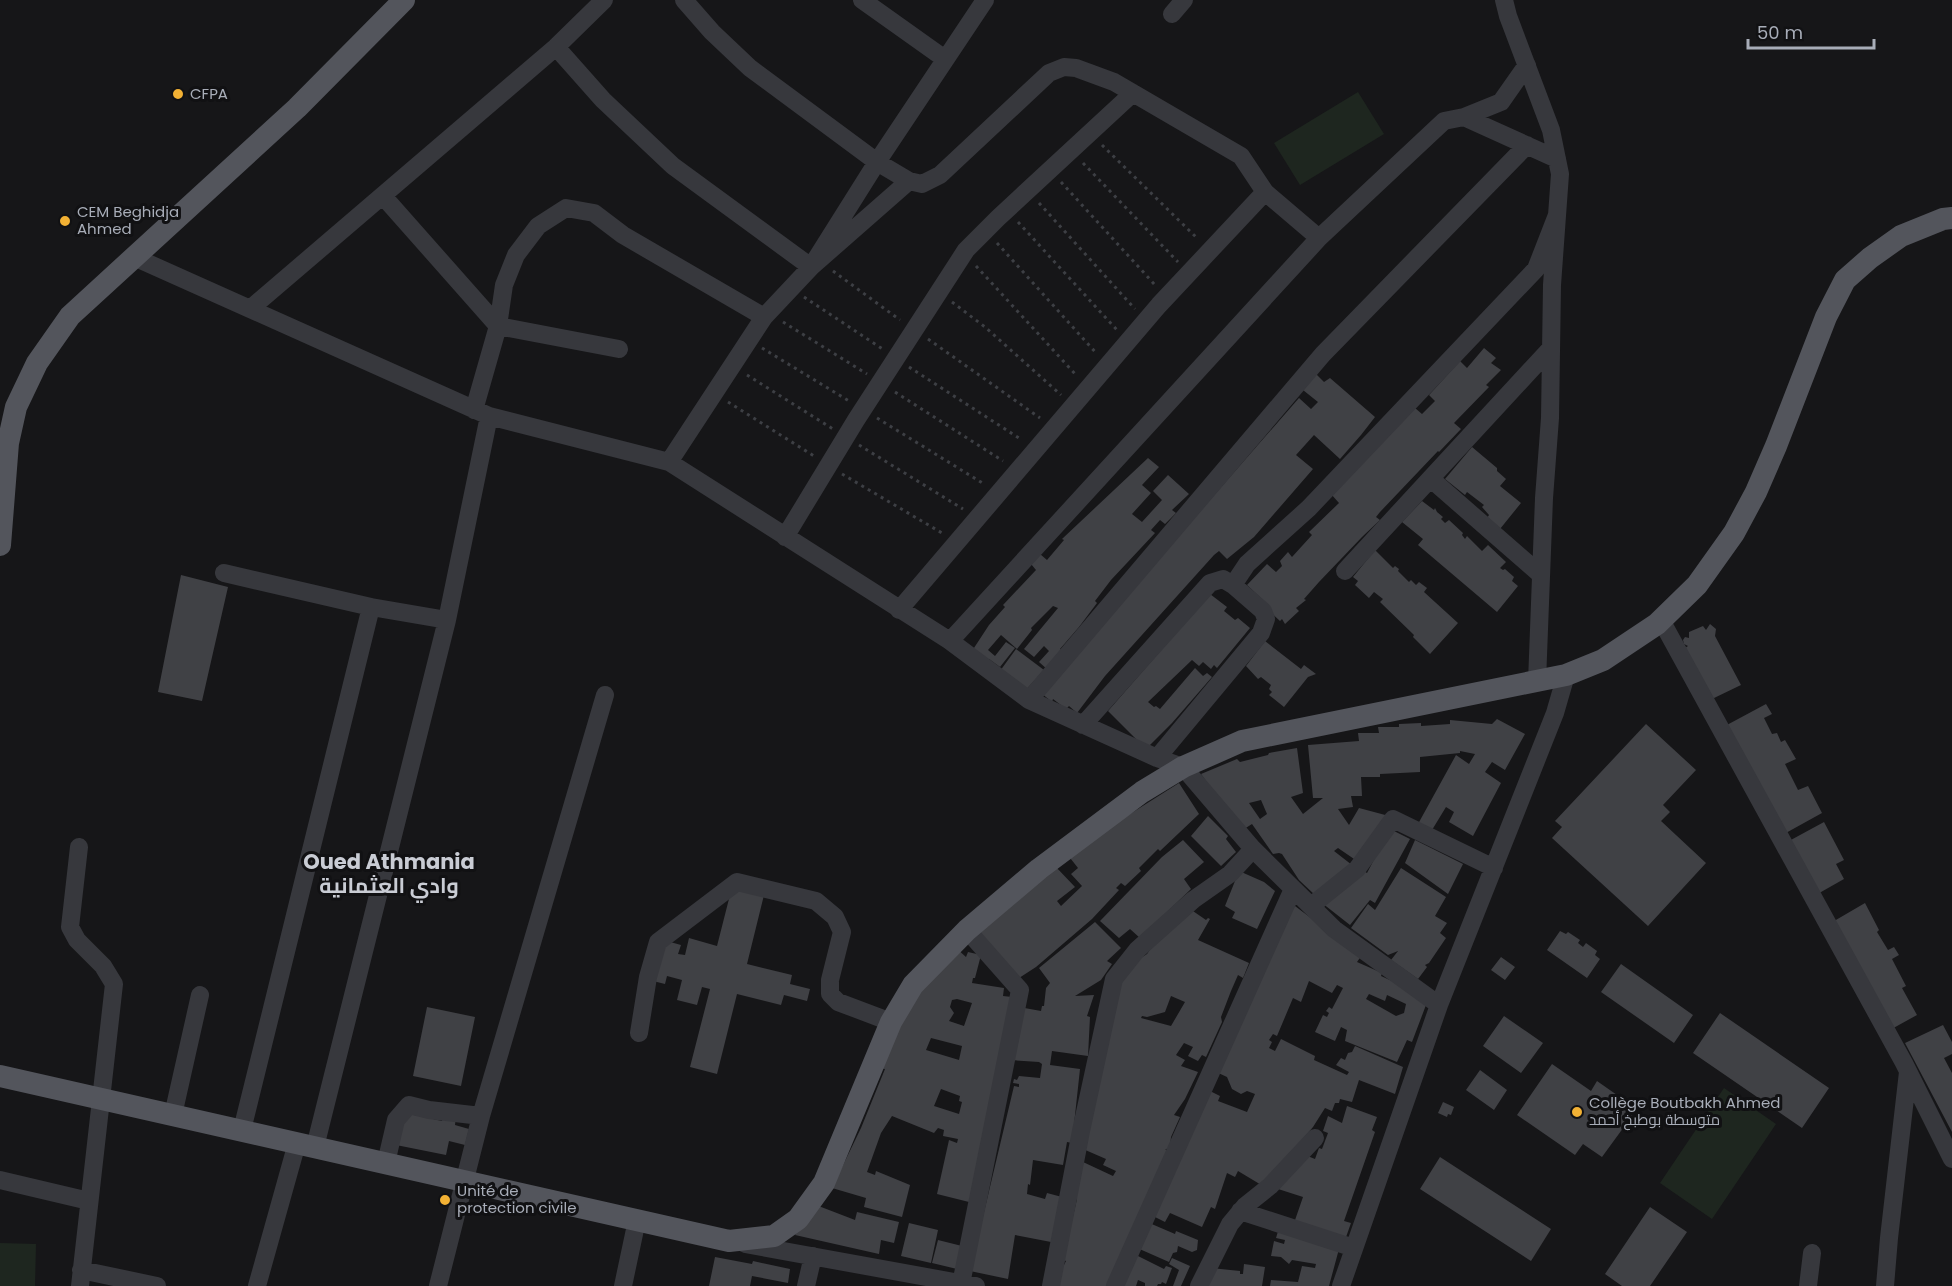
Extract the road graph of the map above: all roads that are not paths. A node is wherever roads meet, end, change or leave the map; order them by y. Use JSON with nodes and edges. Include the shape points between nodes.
{"nodes":[{"id":1,"x":404,"y":0,"type":"edge"},
{"id":2,"x":604,"y":0,"type":"edge"},
{"id":3,"x":684,"y":0,"type":"edge"},
{"id":4,"x":862,"y":0,"type":"edge"},
{"id":5,"x":985,"y":0,"type":"edge"},
{"id":6,"x":1184,"y":0,"type":"edge"},
{"id":7,"x":1504,"y":0,"type":"edge"},
{"id":8,"x":1172,"y":14,"type":"dead end"},
{"id":9,"x":556,"y":46,"type":"junction"},
{"id":10,"x":945,"y":59,"type":"junction"},
{"id":11,"x":1527,"y":65,"type":"junction"},
{"id":12,"x":1133,"y":93,"type":"junction"},
{"id":13,"x":1464,"y":117,"type":"junction"},
{"id":14,"x":1527,"y":145,"type":"junction"},
{"id":15,"x":1557,"y":159,"type":"junction"},
{"id":16,"x":877,"y":162,"type":"junction"},
{"id":17,"x":909,"y":181,"type":"junction"},
{"id":18,"x":1265,"y":192,"type":"junction"},
{"id":19,"x":383,"y":196,"type":"junction"},
{"id":20,"x":1557,"y":215,"type":"junction"},
{"id":21,"x":1952,"y":218,"type":"edge"},
{"id":22,"x":1319,"y":238,"type":"junction"},
{"id":23,"x":134,"y":258,"type":"junction"},
{"id":24,"x":814,"y":264,"type":"junction"},
{"id":25,"x":250,"y":309,"type":"junction"},
{"id":26,"x":766,"y":315,"type":"junction"},
{"id":27,"x":498,"y":326,"type":"junction"},
{"id":28,"x":1551,"y":348,"type":"junction"},
{"id":29,"x":619,"y":349,"type":"dead end"},
{"id":30,"x":482,"y":413,"type":"junction"},
{"id":31,"x":4,"y":442,"type":"edge"},
{"id":32,"x":669,"y":462,"type":"junction"},
{"id":33,"x":1431,"y":478,"type":"junction"},
{"id":34,"x":785,"y":537,"type":"junction"},
{"id":35,"x":0,"y":545,"type":"edge"},
{"id":36,"x":1345,"y":571,"type":"dead end"},
{"id":37,"x":225,"y":573,"type":"dead end"},
{"id":38,"x":1541,"y":575,"type":"junction"},
{"id":39,"x":1233,"y":585,"type":"junction"},
{"id":40,"x":372,"y":607,"type":"junction"},
{"id":41,"x":899,"y":610,"type":"junction"},
{"id":42,"x":447,"y":620,"type":"junction"},
{"id":43,"x":1661,"y":620,"type":"junction"},
{"id":44,"x":950,"y":641,"type":"junction"},
{"id":45,"x":1566,"y":675,"type":"junction"},
{"id":46,"x":1537,"y":682,"type":"junction"},
{"id":47,"x":605,"y":695,"type":"dead end"},
{"id":48,"x":1029,"y":700,"type":"junction"},
{"id":49,"x":1083,"y":725,"type":"junction"},
{"id":50,"x":1157,"y":758,"type":"junction"},
{"id":51,"x":1182,"y":767,"type":"junction"},
{"id":52,"x":79,"y":847,"type":"dead end"},
{"id":53,"x":1253,"y":849,"type":"junction"},
{"id":54,"x":1494,"y":868,"type":"junction"},
{"id":55,"x":1293,"y":889,"type":"junction"},
{"id":56,"x":1311,"y":906,"type":"junction"},
{"id":57,"x":967,"y":930,"type":"junction"},
{"id":58,"x":200,"y":995,"type":"dead end"},
{"id":59,"x":1439,"y":1005,"type":"junction"},
{"id":60,"x":891,"y":1022,"type":"junction"},
{"id":61,"x":639,"y":1033,"type":"dead end"},
{"id":62,"x":1908,"y":1072,"type":"junction"},
{"id":63,"x":0,"y":1076,"type":"edge"},
{"id":64,"x":100,"y":1098,"type":"junction"},
{"id":65,"x":173,"y":1115,"type":"junction"},
{"id":66,"x":481,"y":1116,"type":"junction"},
{"id":67,"x":242,"y":1130,"type":"junction"},
{"id":68,"x":1315,"y":1138,"type":"dead end"},
{"id":69,"x":306,"y":1145,"type":"junction"},
{"id":70,"x":1952,"y":1159,"type":"edge"},
{"id":71,"x":386,"y":1163,"type":"junction"},
{"id":72,"x":0,"y":1180,"type":"edge"},
{"id":73,"x":464,"y":1180,"type":"junction"},
{"id":74,"x":89,"y":1201,"type":"junction"},
{"id":75,"x":1240,"y":1211,"type":"junction"},
{"id":76,"x":637,"y":1220,"type":"junction"},
{"id":77,"x":729,"y":1241,"type":"junction"},
{"id":78,"x":1354,"y":1248,"type":"junction"},
{"id":79,"x":1812,"y":1253,"type":"dead end"},
{"id":80,"x":813,"y":1256,"type":"junction"},
{"id":81,"x":80,"y":1278,"type":"edge"},
{"id":82,"x":968,"y":1285,"type":"edge"},
{"id":83,"x":157,"y":1286,"type":"edge"},
{"id":84,"x":257,"y":1286,"type":"edge"},
{"id":85,"x":438,"y":1286,"type":"edge"},
{"id":86,"x":623,"y":1286,"type":"edge"},
{"id":87,"x":806,"y":1286,"type":"edge"},
{"id":88,"x":1051,"y":1286,"type":"edge"},
{"id":89,"x":1115,"y":1286,"type":"edge"},
{"id":90,"x":1199,"y":1286,"type":"edge"},
{"id":91,"x":1341,"y":1286,"type":"edge"},
{"id":92,"x":1808,"y":1286,"type":"edge"},
{"id":93,"x":1886,"y":1286,"type":"edge"}],
"edges":[{"from":1,"to":23,"type":"main road","via":[[297,108]]},
{"from":2,"to":9,"type":"street"},
{"from":3,"to":16,"type":"street","via":[[750,68]]},
{"from":4,"to":10,"type":"street"},
{"from":5,"to":10,"type":"street"},
{"from":6,"to":8,"type":"street"},
{"from":7,"to":11,"type":"street"},
{"from":9,"to":19,"type":"street"},
{"from":9,"to":24,"type":"street","via":[[603,100],[673,166]]},
{"from":10,"to":16,"type":"street"},
{"from":11,"to":13,"type":"street","via":[[1501,102]]},
{"from":11,"to":15,"type":"street","via":[[1551,130]]},
{"from":12,"to":17,"type":"street","via":[[1114,82],[1064,67],[1049,73],[940,175],[922,184]]},
{"from":12,"to":18,"type":"street","via":[[1241,156]]},
{"from":12,"to":34,"type":"street","via":[[964,253]]},
{"from":13,"to":14,"type":"street"},
{"from":13,"to":22,"type":"street","via":[[1444,121]]},
{"from":14,"to":15,"type":"street"},
{"from":14,"to":48,"type":"street","via":[[1323,354]]},
{"from":15,"to":20,"type":"street"},
{"from":16,"to":17,"type":"street"},
{"from":16,"to":24,"type":"street"},
{"from":17,"to":24,"type":"street"},
{"from":18,"to":22,"type":"street"},
{"from":18,"to":41,"type":"street","via":[[1166,297]]},
{"from":19,"to":25,"type":"street"},
{"from":19,"to":27,"type":"street"},
{"from":20,"to":28,"type":"street"},
{"from":20,"to":39,"type":"street","via":[[1536,269],[1309,508],[1247,564]]},
{"from":21,"to":43,"type":"main road","via":[[1901,236],[1845,280],[1826,317],[1776,446],[1734,533],[1697,585]]},
{"from":22,"to":44,"type":"street"},
{"from":23,"to":25,"type":"street"},
{"from":23,"to":31,"type":"main road","via":[[70,316],[37,363]]},
{"from":24,"to":26,"type":"street"},
{"from":25,"to":30,"type":"street"},
{"from":26,"to":27,"type":"street","via":[[623,235],[594,213],[566,208],[538,226],[516,255],[504,285]]},
{"from":26,"to":32,"type":"street"},
{"from":27,"to":29,"type":"street"},
{"from":27,"to":30,"type":"street"},
{"from":28,"to":33,"type":"street"},
{"from":28,"to":38,"type":"street"},
{"from":30,"to":32,"type":"street"},
{"from":30,"to":42,"type":"street"},
{"from":31,"to":35,"type":"main road"},
{"from":32,"to":34,"type":"street"},
{"from":33,"to":36,"type":"street"},
{"from":33,"to":38,"type":"street"},
{"from":34,"to":41,"type":"street"},
{"from":37,"to":40,"type":"street"},
{"from":38,"to":46,"type":"street"},
{"from":39,"to":49,"type":"street","via":[[1223,579],[1210,583]]},
{"from":39,"to":50,"type":"street","via":[[1263,611],[1266,619],[1261,633]]},
{"from":40,"to":42,"type":"street"},
{"from":40,"to":67,"type":"street"},
{"from":41,"to":44,"type":"street"},
{"from":42,"to":69,"type":"street"},
{"from":43,"to":45,"type":"main road","via":[[1603,660]]},
{"from":43,"to":62,"type":"street"},
{"from":44,"to":48,"type":"street"},
{"from":45,"to":46,"type":"main road"},
{"from":45,"to":54,"type":"street"},
{"from":46,"to":51,"type":"main road","via":[[1242,741]]},
{"from":47,"to":66,"type":"street"},
{"from":48,"to":49,"type":"street"},
{"from":49,"to":50,"type":"street"},
{"from":50,"to":51,"type":"street"},
{"from":51,"to":53,"type":"street"},
{"from":51,"to":57,"type":"main road","via":[[1039,869]]},
{"from":52,"to":64,"type":"street","via":[[70,927],[76,940],[103,966],[114,984]]},
{"from":53,"to":55,"type":"street"},
{"from":53,"to":88,"type":"street","via":[[1230,874],[1192,900],[1137,950],[1114,979]]},
{"from":54,"to":56,"type":"street","via":[[1394,819],[1357,869]]},
{"from":54,"to":59,"type":"street"},
{"from":55,"to":56,"type":"street"},
{"from":55,"to":89,"type":"street"},
{"from":56,"to":59,"type":"street","via":[[1334,929]]},
{"from":57,"to":60,"type":"main road","via":[[913,984]]},
{"from":57,"to":82,"type":"street","via":[[1020,990]]},
{"from":58,"to":65,"type":"street"},
{"from":59,"to":78,"type":"street"},
{"from":60,"to":61,"type":"street","via":[[838,1002],[830,994],[842,932],[835,917],[816,901],[737,882],[658,942]]},
{"from":60,"to":77,"type":"main road","via":[[824,1183],[798,1219],[774,1236]]},
{"from":62,"to":70,"type":"street"},
{"from":62,"to":93,"type":"street"},
{"from":63,"to":64,"type":"main road"},
{"from":64,"to":65,"type":"main road"},
{"from":64,"to":74,"type":"street"},
{"from":65,"to":67,"type":"main road"},
{"from":66,"to":71,"type":"street","via":[[409,1105],[396,1120]]},
{"from":66,"to":73,"type":"street"},
{"from":67,"to":69,"type":"main road"},
{"from":68,"to":75,"type":"street","via":[[1270,1186]]},
{"from":69,"to":71,"type":"main road"},
{"from":69,"to":84,"type":"street"},
{"from":71,"to":73,"type":"main road"},
{"from":72,"to":74,"type":"street"},
{"from":73,"to":76,"type":"main road"},
{"from":73,"to":85,"type":"street"},
{"from":74,"to":81,"type":"street"},
{"from":75,"to":78,"type":"street"},
{"from":75,"to":90,"type":"street"},
{"from":76,"to":77,"type":"main road"},
{"from":76,"to":86,"type":"street"},
{"from":77,"to":80,"type":"street"},
{"from":78,"to":91,"type":"street"},
{"from":79,"to":92,"type":"street"},
{"from":80,"to":82,"type":"street"},
{"from":80,"to":87,"type":"street"},
{"from":81,"to":83,"type":"street"}]}
